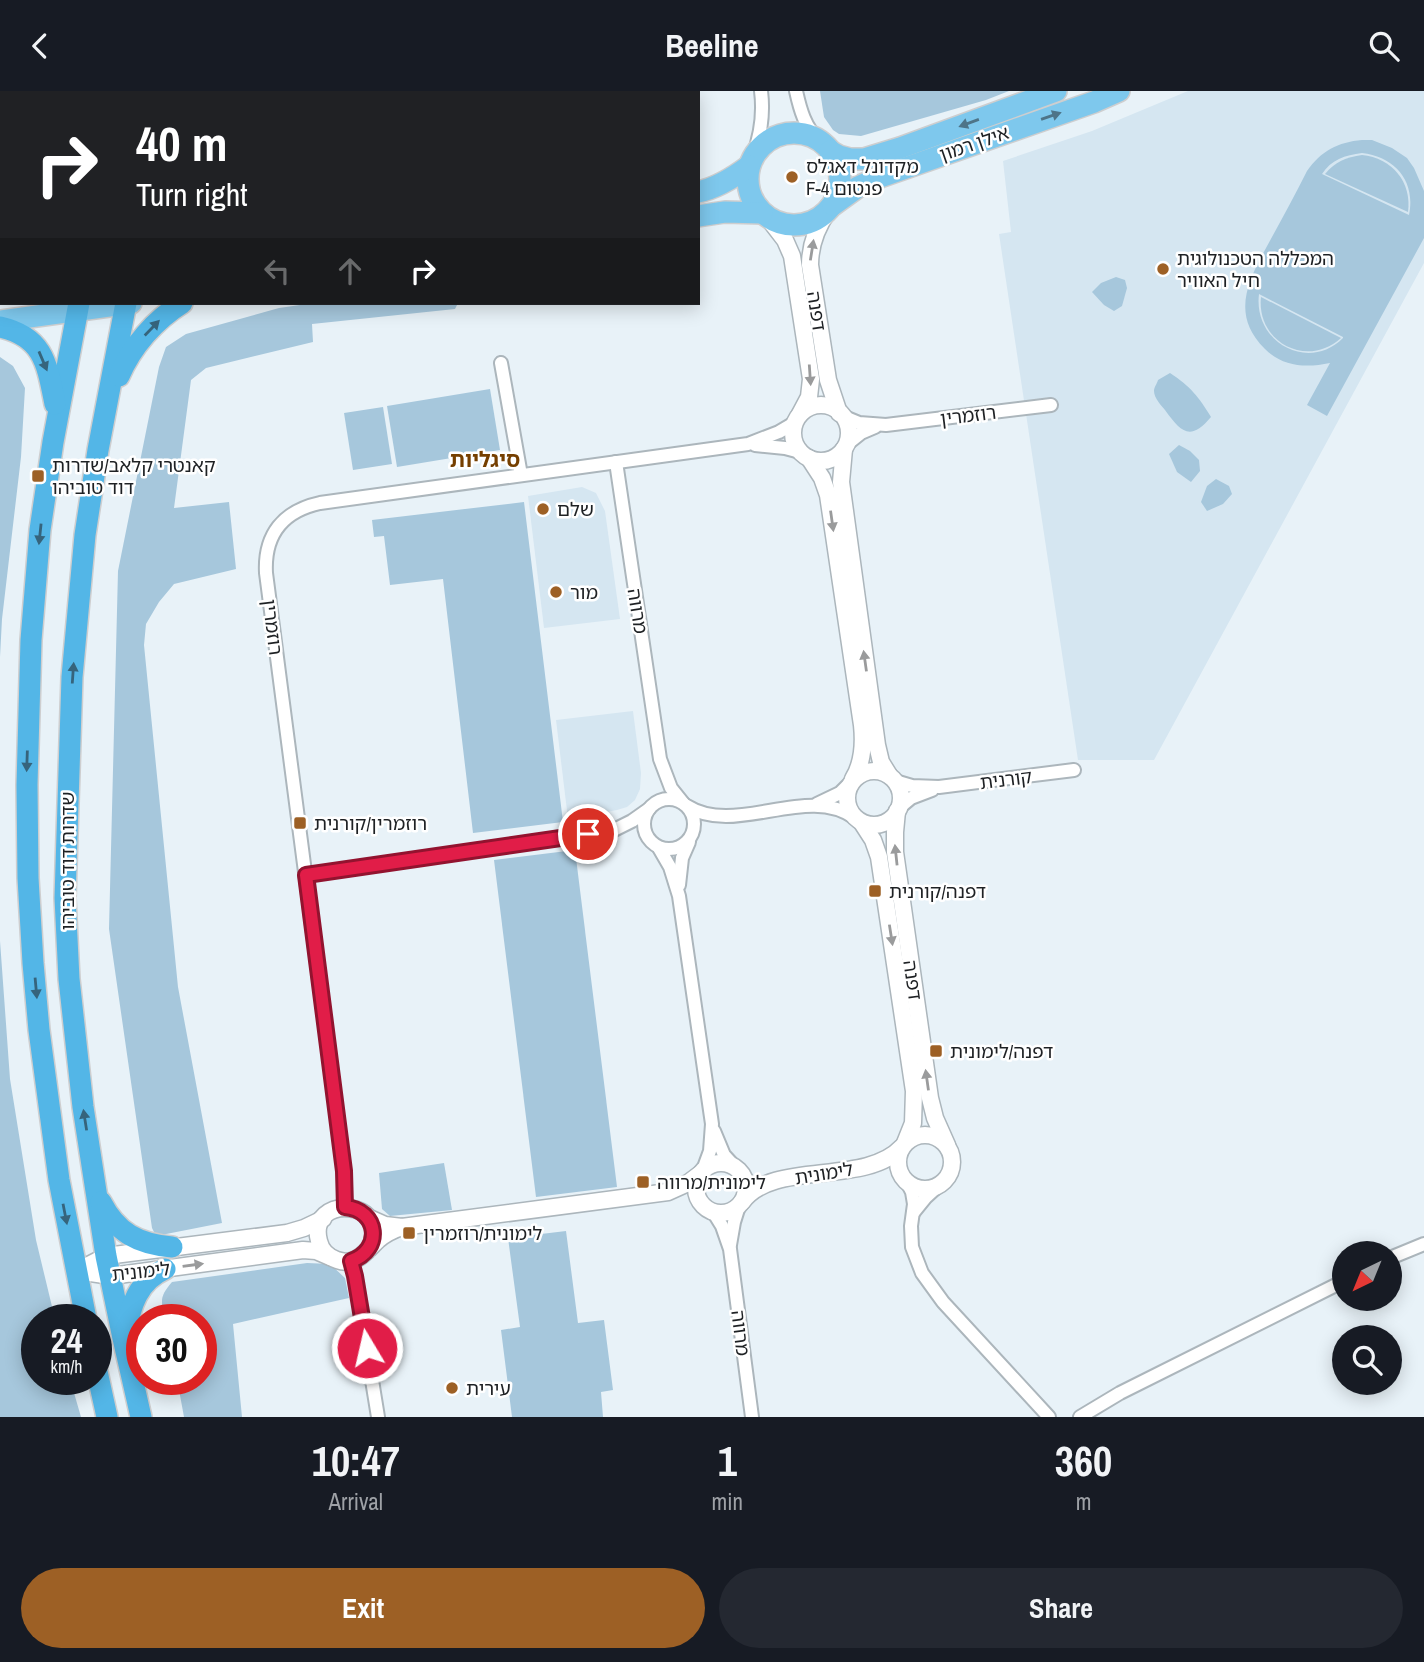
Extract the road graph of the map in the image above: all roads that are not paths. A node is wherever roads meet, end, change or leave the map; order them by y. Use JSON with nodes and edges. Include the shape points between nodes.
{"nodes":[{"id":1,"x":761,"y":91,"type":"edge"},
{"id":2,"x":796,"y":91,"type":"edge"},
{"id":3,"x":1056,"y":91,"type":"edge"},
{"id":4,"x":1119,"y":91,"type":"edge"},
{"id":5,"x":825,"y":145,"type":"junction"},
{"id":6,"x":751,"y":161,"type":"junction"},
{"id":7,"x":700,"y":192,"type":"edge"},
{"id":8,"x":830,"y":208,"type":"junction"},
{"id":9,"x":765,"y":215,"type":"junction"},
{"id":10,"x":700,"y":216,"type":"edge"},
{"id":11,"x":103,"y":305,"type":"edge"},
{"id":12,"x":128,"y":305,"type":"edge"},
{"id":13,"x":180,"y":305,"type":"edge"},
{"id":14,"x":78,"y":307,"type":"edge"},
{"id":15,"x":0,"y":321,"type":"edge"},
{"id":16,"x":0,"y":327,"type":"edge"},
{"id":17,"x":501,"y":363,"type":"dead end"},
{"id":18,"x":107,"y":404,"type":"junction"},
{"id":19,"x":1051,"y":405,"type":"dead end"},
{"id":20,"x":841,"y":415,"type":"junction"},
{"id":21,"x":57,"y":418,"type":"junction"},
{"id":22,"x":798,"y":418,"type":"junction"},
{"id":23,"x":886,"y":425,"type":"junction"},
{"id":24,"x":748,"y":444,"type":"junction"},
{"id":25,"x":845,"y":447,"type":"junction"},
{"id":26,"x":805,"y":455,"type":"junction"},
{"id":27,"x":616,"y":462,"type":"junction"},
{"id":28,"x":521,"y":475,"type":"junction"},
{"id":29,"x":660,"y":759,"type":"junction"},
{"id":30,"x":1073,"y":769,"type":"dead end"},
{"id":31,"x":892,"y":778,"type":"junction"},
{"id":32,"x":852,"y":781,"type":"junction"},
{"id":33,"x":939,"y":787,"type":"junction"},
{"id":34,"x":685,"y":805,"type":"junction"},
{"id":35,"x":813,"y":806,"type":"junction"},
{"id":36,"x":651,"y":807,"type":"junction"},
{"id":37,"x":898,"y":810,"type":"junction"},
{"id":38,"x":726,"y":816,"type":"junction"},
{"id":39,"x":858,"y":820,"type":"junction"},
{"id":40,"x":614,"y":830,"type":"junction"},
{"id":41,"x":691,"y":837,"type":"junction"},
{"id":42,"x":655,"y":845,"type":"junction"},
{"id":43,"x":306,"y":875,"type":"junction"},
{"id":44,"x":679,"y":896,"type":"junction"},
{"id":45,"x":712,"y":1123,"type":"junction"},
{"id":46,"x":903,"y":1145,"type":"junction"},
{"id":47,"x":947,"y":1145,"type":"junction"},
{"id":48,"x":869,"y":1165,"type":"junction"},
{"id":49,"x":736,"y":1168,"type":"junction"},
{"id":50,"x":702,"y":1172,"type":"junction"},
{"id":51,"x":779,"y":1180,"type":"junction"},
{"id":52,"x":905,"y":1181,"type":"junction"},
{"id":53,"x":938,"y":1186,"type":"junction"},
{"id":54,"x":95,"y":1187,"type":"junction"},
{"id":55,"x":668,"y":1192,"type":"junction"},
{"id":56,"x":741,"y":1204,"type":"junction"},
{"id":57,"x":345,"y":1207,"type":"junction"},
{"id":58,"x":707,"y":1208,"type":"junction"},
{"id":59,"x":913,"y":1213,"type":"junction"},
{"id":60,"x":367,"y":1217,"type":"junction"},
{"id":61,"x":323,"y":1219,"type":"junction"},
{"id":62,"x":402,"y":1227,"type":"junction"},
{"id":63,"x":1424,"y":1244,"type":"edge"},
{"id":64,"x":172,"y":1247,"type":"junction"},
{"id":65,"x":369,"y":1249,"type":"junction"},
{"id":66,"x":730,"y":1249,"type":"junction"},
{"id":67,"x":1402,"y":1253,"type":"edge"},
{"id":68,"x":330,"y":1257,"type":"junction"},
{"id":69,"x":351,"y":1261,"type":"junction"},
{"id":70,"x":108,"y":1266,"type":"junction"},
{"id":71,"x":165,"y":1269,"type":"junction"},
{"id":72,"x":77,"y":1271,"type":"junction"},
{"id":73,"x":1332,"y":1287,"type":"edge"},
{"id":74,"x":83,"y":1304,"type":"edge"},
{"id":75,"x":125,"y":1346,"type":"junction"},
{"id":76,"x":102,"y":1395,"type":"edge"},
{"id":77,"x":107,"y":1417,"type":"edge"},
{"id":78,"x":141,"y":1417,"type":"edge"},
{"id":79,"x":378,"y":1417,"type":"edge"},
{"id":80,"x":752,"y":1417,"type":"edge"},
{"id":81,"x":1049,"y":1417,"type":"edge"},
{"id":82,"x":1080,"y":1417,"type":"edge"}],
"edges":[{"from":1,"to":6,"type":"street","via":[[762,127]]},
{"from":2,"to":5,"type":"street","via":[[806,122]]},
{"from":3,"to":5,"type":"main road","name":"אילן רמון","one_way":true,"via":[[864,159],[839,156]]},
{"from":8,"to":4,"type":"main road","name":"אילן רמון","one_way":true,"via":[[880,177]]},
{"from":5,"to":6,"type":"main road","via":[[800,133],[779,135],[767,141]]},
{"from":5,"to":8,"type":"main road","via":[[840,177]]},
{"from":6,"to":7,"type":"main road","via":[[724,183]]},
{"from":6,"to":9,"type":"main road","via":[[750,195]]},
{"from":8,"to":9,"type":"main road","via":[[803,225],[781,224]]},
{"from":20,"to":8,"type":"street","name":"דפנה","one_way":true,"via":[[827,376],[810,265],[814,236]]},
{"from":9,"to":10,"type":"main road"},
{"from":9,"to":22,"type":"street","name":"דפנה","one_way":true,"via":[[785,240],[793,261],[811,379],[809,397]]},
{"from":11,"to":14,"type":"main road"},
{"from":12,"to":18,"type":"highway","name":"שדרות דוד טוביהו"},
{"from":18,"to":13,"type":"highway","one_way":true,"via":[[134,349],[156,323]]},
{"from":14,"to":15,"type":"main road"},
{"from":14,"to":21,"type":"highway","name":"שדרות דוד טוביהו"},
{"from":16,"to":21,"type":"highway","one_way":true,"via":[[30,339],[42,353]]},
{"from":17,"to":28,"type":"street"},
{"from":54,"to":18,"type":"highway","name":"שדרות דוד טוביהו","one_way":true,"via":[[69,979],[65,898],[72,677],[85,535]]},
{"from":19,"to":23,"type":"street","name":"רוזמרין"},
{"from":20,"to":22,"type":"street","via":[[817,406]]},
{"from":20,"to":23,"type":"street","name":"רוזמרין","via":[[859,423]]},
{"from":20,"to":25,"type":"street","via":[[848,430]]},
{"from":21,"to":72,"type":"highway","name":"שדרות דוד טוביהו","one_way":true,"via":[[40,530],[31,640],[28,865],[47,1093]]},
{"from":22,"to":24,"type":"street","name":"רוזמרין","via":[[779,432]]},
{"from":22,"to":26,"type":"street","via":[[793,436]]},
{"from":23,"to":25,"type":"street","name":"רוזמרין","via":[[860,433]]},
{"from":24,"to":26,"type":"street","name":"רוזמרין"},
{"from":24,"to":27,"type":"street","name":"רוזמרין"},
{"from":25,"to":26,"type":"street","via":[[826,460]]},
{"from":31,"to":25,"type":"street","one_way":true,"via":[[877,745],[841,482]]},
{"from":26,"to":32,"type":"street","one_way":true,"via":[[828,495],[862,725],[863,746]]},
{"from":27,"to":28,"type":"street","name":"רוזמרין"},
{"from":27,"to":29,"type":"street","name":"מרווה"},
{"from":28,"to":43,"type":"street","name":"רוזמרין","via":[[310,505],[284,520],[273,535],[266,573]]},
{"from":29,"to":34,"type":"street","name":"מרווה","via":[[671,788]]},
{"from":29,"to":36,"type":"street","name":"מרווה","via":[[659,789]]},
{"from":30,"to":33,"type":"street","name":"קורנית"},
{"from":31,"to":32,"type":"street","via":[[872,770]]},
{"from":31,"to":33,"type":"street","name":"קורנית","via":[[912,786]]},
{"from":31,"to":37,"type":"street","via":[[901,796]]},
{"from":32,"to":35,"type":"street"},
{"from":32,"to":39,"type":"street","via":[[846,799]]},
{"from":33,"to":37,"type":"street","name":"קורנית","via":[[911,798]]},
{"from":34,"to":36,"type":"street","via":[[668,799]]},
{"from":34,"to":38,"type":"street"},
{"from":34,"to":41,"type":"street","via":[[694,820]]},
{"from":35,"to":38,"type":"street"},
{"from":35,"to":39,"type":"street","via":[[844,811]]},
{"from":36,"to":40,"type":"street"},
{"from":36,"to":42,"type":"street","via":[[644,825]]},
{"from":37,"to":39,"type":"street","via":[[882,824]]},
{"from":47,"to":37,"type":"street","name":"דפנה","one_way":true,"via":[[930,1098],[895,852]]},
{"from":38,"to":41,"type":"street"},
{"from":39,"to":46,"type":"street","name":"דפנה","one_way":true,"via":[[879,857],[914,1091],[913,1123]]},
{"from":40,"to":42,"type":"street"},
{"from":40,"to":43,"type":"street"},
{"from":41,"to":42,"type":"street","via":[[678,848],[666,850]]},
{"from":41,"to":44,"type":"street","via":[[681,863]]},
{"from":42,"to":44,"type":"street","via":[[670,867]]},
{"from":43,"to":57,"type":"street","name":"רוזמרין"},
{"from":44,"to":45,"type":"street"},
{"from":45,"to":49,"type":"street","via":[[722,1151]]},
{"from":45,"to":50,"type":"street","via":[[710,1151]]},
{"from":46,"to":47,"type":"street","via":[[916,1136],[928,1135]]},
{"from":46,"to":48,"type":"street","name":"לימונית","via":[[888,1159]]},
{"from":46,"to":52,"type":"street","via":[[897,1163]]},
{"from":47,"to":53,"type":"street","via":[[952,1167]]},
{"from":48,"to":51,"type":"street","name":"לימונית"},
{"from":48,"to":52,"type":"street","name":"לימונית"},
{"from":49,"to":50,"type":"street","via":[[722,1163]]},
{"from":49,"to":51,"type":"street","name":"לימונית","via":[[755,1177]]},
{"from":49,"to":56,"type":"street","via":[[746,1185]]},
{"from":50,"to":55,"type":"street"},
{"from":50,"to":58,"type":"street","via":[[695,1191]]},
{"from":51,"to":56,"type":"street","name":"לימונית","via":[[754,1189]]},
{"from":52,"to":53,"type":"street","via":[[922,1189]]},
{"from":52,"to":59,"type":"street","via":[[914,1198]]},
{"from":53,"to":59,"type":"street"},
{"from":54,"to":64,"type":"highway","via":[[107,1213],[125,1232],[149,1244]]},
{"from":54,"to":70,"type":"highway","name":"שדרות דוד טוביהו"},
{"from":55,"to":58,"type":"street","via":[[688,1196]]},
{"from":55,"to":62,"type":"street"},
{"from":56,"to":58,"type":"street","via":[[730,1212]]},
{"from":56,"to":66,"type":"street","name":"מרווה"},
{"from":57,"to":60,"type":"street"},
{"from":57,"to":61,"type":"street","via":[[332,1210]]},
{"from":58,"to":66,"type":"street","name":"מרווה","via":[[721,1223]]},
{"from":59,"to":81,"type":"street","via":[[912,1247],[927,1281]]},
{"from":60,"to":62,"type":"street"},
{"from":60,"to":65,"type":"street","via":[[373,1233]]},
{"from":61,"to":64,"type":"street","name":"לימונית","via":[[288,1233]]},
{"from":61,"to":68,"type":"street","via":[[318,1239]]},
{"from":62,"to":65,"type":"street"},
{"from":63,"to":67,"type":"street"},
{"from":64,"to":70,"type":"street","name":"לימונית"},
{"from":65,"to":69,"type":"street"},
{"from":66,"to":80,"type":"street","name":"מרווה"},
{"from":68,"to":69,"type":"street"},
{"from":71,"to":68,"type":"street","name":"לימונית","one_way":true,"via":[[300,1250]]},
{"from":69,"to":79,"type":"street"},
{"from":70,"to":71,"type":"street","name":"לימונית"},
{"from":70,"to":72,"type":"street","name":"לימונית"},
{"from":70,"to":75,"type":"highway","name":"שדרות דוד טוביהו"},
{"from":71,"to":75,"type":"highway","via":[[150,1278],[135,1297]]},
{"from":72,"to":74,"type":"highway","name":"שדרות דוד טוביהו"},
{"from":73,"to":82,"type":"street"},
{"from":75,"to":78,"type":"highway","name":"שדרות דוד טוביהו"},
{"from":76,"to":77,"type":"highway"}]}
